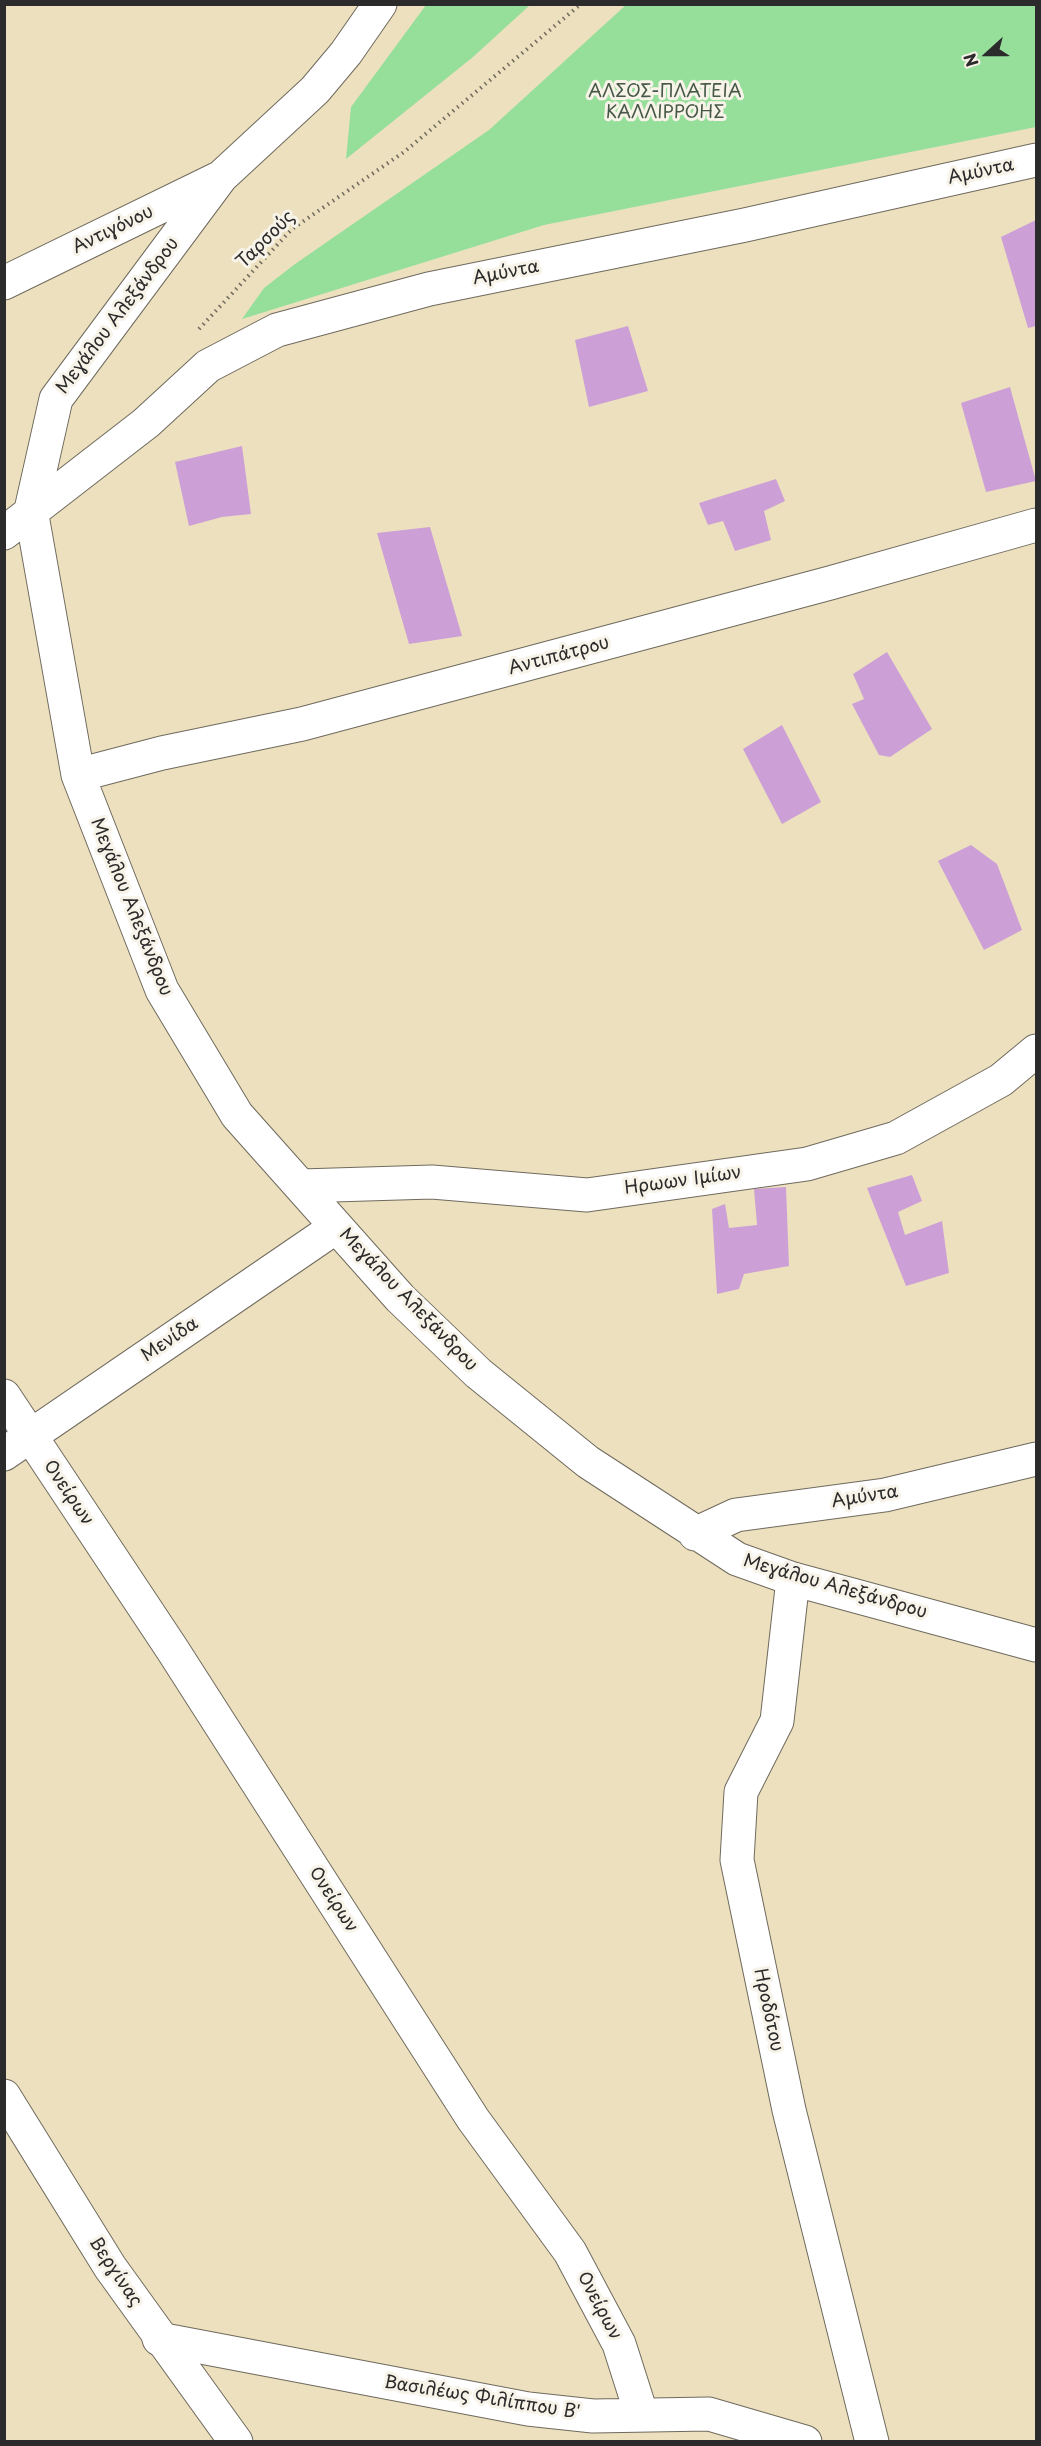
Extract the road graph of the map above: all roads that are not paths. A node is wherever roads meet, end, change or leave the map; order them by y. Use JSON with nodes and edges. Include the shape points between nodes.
{"nodes":[{"id":1,"x":380,"y":4,"type":"edge"},
{"id":2,"x":1036,"y":160,"type":"edge"},
{"id":3,"x":221,"y":177,"type":"junction"},
{"id":4,"x":4,"y":283,"type":"edge"},
{"id":5,"x":31,"y":510,"type":"junction"},
{"id":6,"x":1036,"y":525,"type":"edge"},
{"id":7,"x":4,"y":533,"type":"edge"},
{"id":8,"x":78,"y":775,"type":"junction"},
{"id":9,"x":1036,"y":1051,"type":"edge"},
{"id":10,"x":301,"y":1186,"type":"junction"},
{"id":11,"x":336,"y":1227,"type":"junction"},
{"id":12,"x":4,"y":1396,"type":"edge"},
{"id":13,"x":17,"y":1444,"type":"edge"},
{"id":14,"x":1036,"y":1459,"type":"edge"},
{"id":15,"x":695,"y":1534,"type":"junction"},
{"id":16,"x":793,"y":1579,"type":"junction"},
{"id":17,"x":1036,"y":1645,"type":"edge"},
{"id":18,"x":4,"y":2096,"type":"edge"},
{"id":19,"x":159,"y":2339,"type":"junction"},
{"id":20,"x":641,"y":2413,"type":"junction"},
{"id":21,"x":770,"y":2436,"type":"edge"},
{"id":22,"x":236,"y":2442,"type":"edge"},
{"id":23,"x":805,"y":2442,"type":"edge"},
{"id":24,"x":872,"y":2442,"type":"edge"}],
"edges":[{"from":1,"to":3,"type":"street","name":"Μεγάλου Αλεξάνδρου","via":[[315,90]]},
{"from":2,"to":5,"type":"street","name":"Αμύντα","via":[[746,225],[429,289],[277,330],[207,366],[146,423]]},
{"from":3,"to":4,"type":"street","name":"Αντιγόνου"},
{"from":3,"to":5,"type":"street","name":"Μεγάλου Αλεξάνδρου","via":[[56,399]]},
{"from":5,"to":7,"type":"street","name":"Αμύντα"},
{"from":5,"to":8,"type":"street","name":"Μεγάλου Αλεξάνδρου"},
{"from":6,"to":8,"type":"street","name":"Αντιπάτρου","via":[[314,721]]},
{"from":8,"to":10,"type":"street","name":"Μεγάλου Αλεξάνδρου","via":[[162,990],[237,1114]]},
{"from":9,"to":10,"type":"street","name":"Ηρωων Ιμίων","via":[[1001,1080],[896,1138],[807,1164],[586,1195],[432,1182]]},
{"from":10,"to":11,"type":"street","name":"Μεγάλου Αλεξάνδρου"},
{"from":11,"to":13,"type":"street","name":"Μενίδα"},
{"from":11,"to":15,"type":"street","name":"Μεγάλου Αλεξάνδρου","via":[[400,1298],[478,1372],[588,1462]]},
{"from":12,"to":13,"type":"street","name":"Ονείρων"},
{"from":13,"to":20,"type":"street","name":"Ονείρων","via":[[172,1648],[473,2119],[570,2252],[619,2344]]},
{"from":14,"to":15,"type":"street","name":"Αμύντα","via":[[885,1495],[736,1515]]},
{"from":15,"to":16,"type":"street","name":"Μεγάλου Αλεξάνδρου","via":[[737,1559]]},
{"from":16,"to":17,"type":"street","name":"Μεγάλου Αλεξάνδρου"},
{"from":16,"to":24,"type":"street","name":"Ηροδότου","via":[[777,1721],[741,1792],[737,1860],[789,2110]]},
{"from":18,"to":19,"type":"street","name":"Βεργίνας"},
{"from":19,"to":20,"type":"street","name":"Βασιλέως Φιλίππου Β'","via":[[528,2409],[593,2416]]},
{"from":19,"to":22,"type":"street","name":"Βεργίνας"},
{"from":20,"to":21,"type":"street","name":"Βασιλέως Φιλίππου Β'","via":[[709,2414]]},
{"from":21,"to":23,"type":"street","name":"Βασιλέως Φιλίππου Β'"}]}
